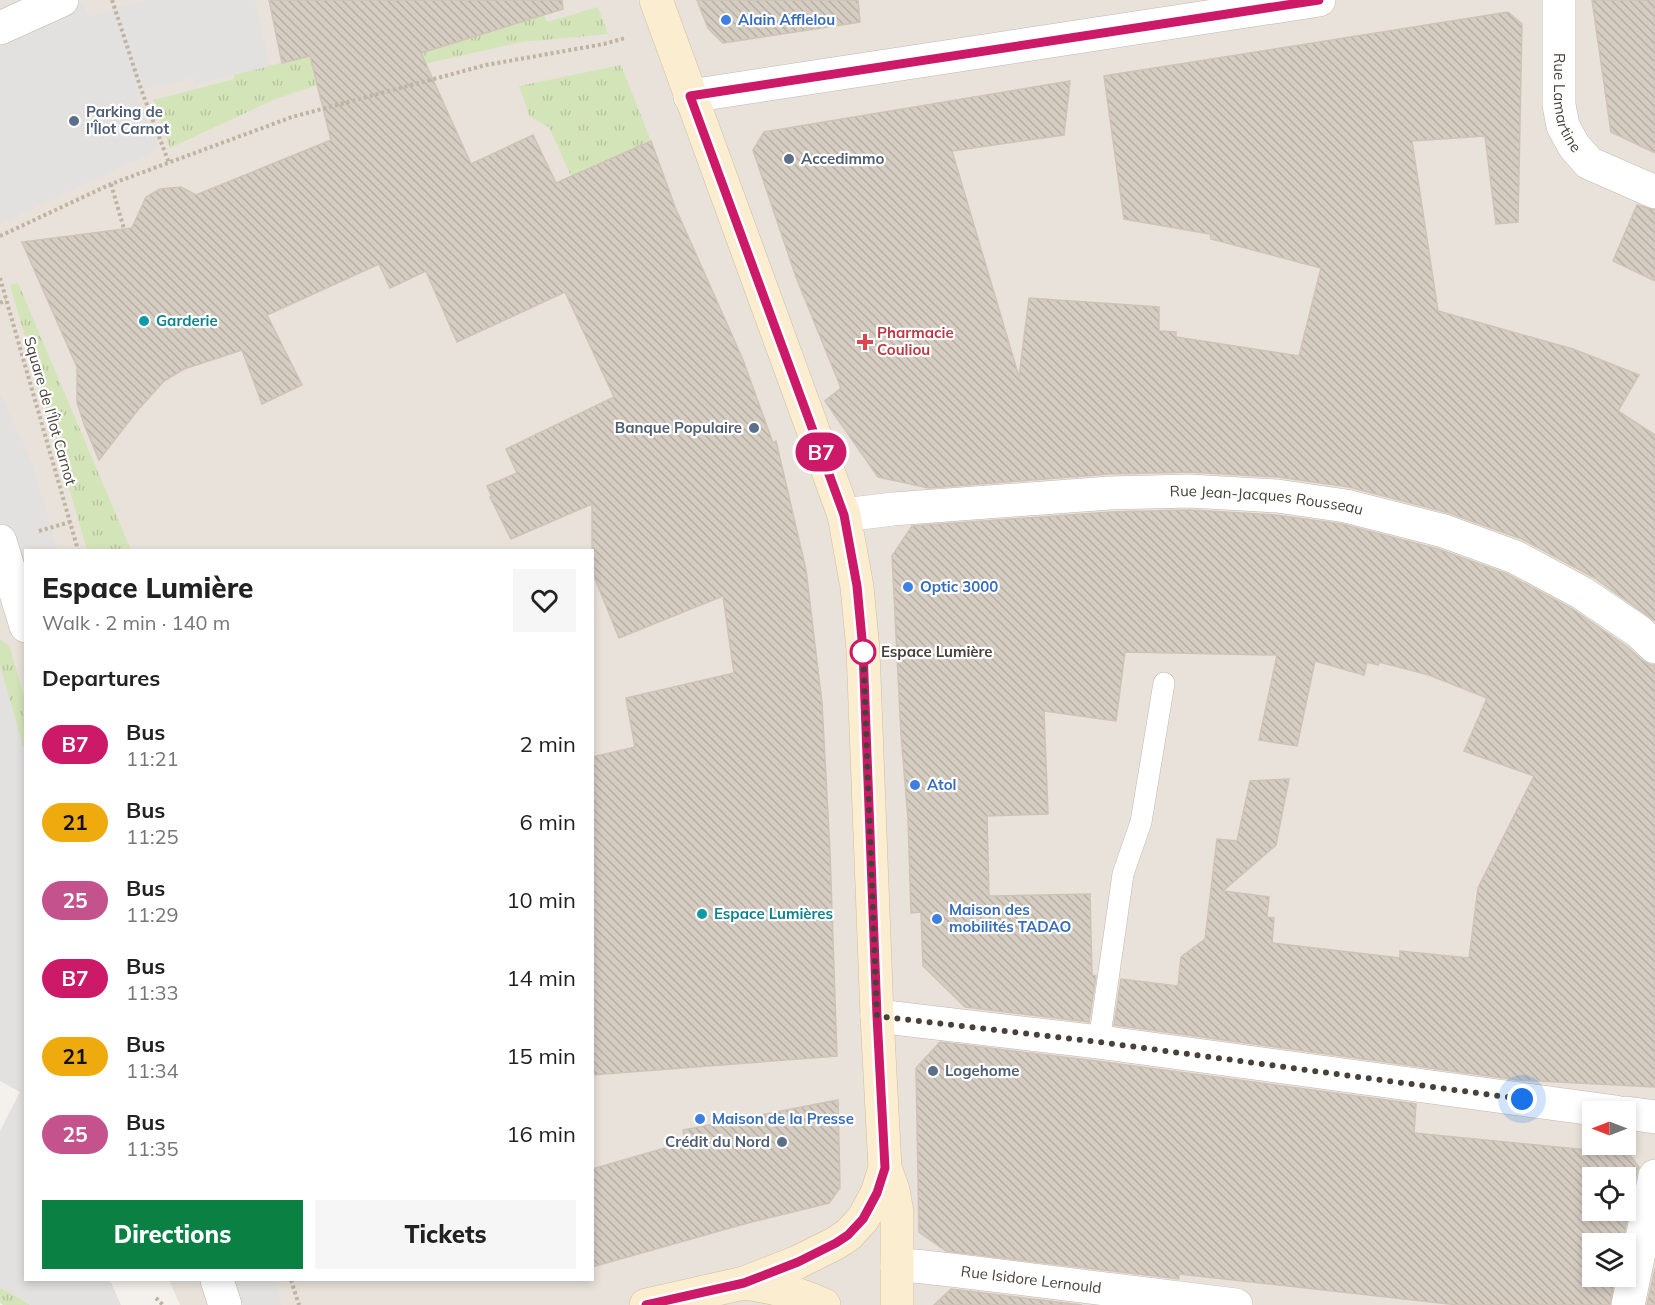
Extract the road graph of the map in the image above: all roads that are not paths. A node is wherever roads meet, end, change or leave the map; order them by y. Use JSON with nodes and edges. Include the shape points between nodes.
{"nodes":[{"id":1,"x":62,"y":0,"type":"edge"},
{"id":2,"x":1319,"y":0,"type":"edge"},
{"id":3,"x":1559,"y":0,"type":"edge"},
{"id":4,"x":661,"y":13,"type":"edge"},
{"id":5,"x":0,"y":28,"type":"edge"},
{"id":6,"x":690,"y":96,"type":"junction"},
{"id":7,"x":1655,"y":192,"type":"edge"},
{"id":8,"x":844,"y":515,"type":"junction"},
{"id":9,"x":0,"y":542,"type":"edge"},
{"id":10,"x":24,"y":620,"type":"edge"},
{"id":11,"x":1655,"y":647,"type":"edge"},
{"id":12,"x":1164,"y":683,"type":"dead end"},
{"id":13,"x":877,"y":1016,"type":"junction"},
{"id":14,"x":1099,"y":1042,"type":"junction"},
{"id":15,"x":1582,"y":1107,"type":"edge"},
{"id":16,"x":1636,"y":1114,"type":"edge"},
{"id":17,"x":1655,"y":1117,"type":"edge"},
{"id":18,"x":885,"y":1168,"type":"junction"},
{"id":19,"x":1655,"y":1176,"type":"edge"},
{"id":20,"x":897,"y":1267,"type":"junction"},
{"id":21,"x":217,"y":1281,"type":"edge"},
{"id":22,"x":744,"y":1283,"type":"junction"},
{"id":23,"x":225,"y":1305,"type":"edge"},
{"id":24,"x":646,"y":1305,"type":"edge"},
{"id":25,"x":824,"y":1305,"type":"edge"},
{"id":26,"x":897,"y":1305,"type":"edge"},
{"id":27,"x":1236,"y":1305,"type":"edge"},
{"id":28,"x":1628,"y":1305,"type":"edge"}],
"edges":[{"from":1,"to":5,"type":"street"},
{"from":2,"to":6,"type":"street"},
{"from":3,"to":7,"type":"street","name":"Rue Lamartine","via":[[1559,105],[1563,126],[1589,162]]},
{"from":4,"to":6,"type":"main road"},
{"from":6,"to":8,"type":"main road"},
{"from":8,"to":11,"type":"street","name":"Rue Jean-Jacques Rousseau","via":[[1110,493],[1189,491],[1277,496],[1346,506],[1444,531],[1515,557],[1582,592]]},
{"from":8,"to":13,"type":"main road","via":[[863,650]]},
{"from":9,"to":10,"type":"street"},
{"from":12,"to":14,"type":"lane","via":[[1142,822],[1124,874]]},
{"from":13,"to":14,"type":"street"},
{"from":13,"to":18,"type":"main road"},
{"from":14,"to":15,"type":"street"},
{"from":16,"to":17,"type":"street"},
{"from":18,"to":20,"type":"main road","via":[[897,1212]]},
{"from":18,"to":22,"type":"main road","via":[[863,1219],[848,1235],[798,1262]]},
{"from":19,"to":28,"type":"street"},
{"from":20,"to":26,"type":"main road"},
{"from":20,"to":27,"type":"street","name":"Rue Isidore Lernould","via":[[951,1270]]},
{"from":21,"to":23,"type":"street"},
{"from":22,"to":24,"type":"main road"},
{"from":22,"to":25,"type":"main road","via":[[797,1294]]}]}
